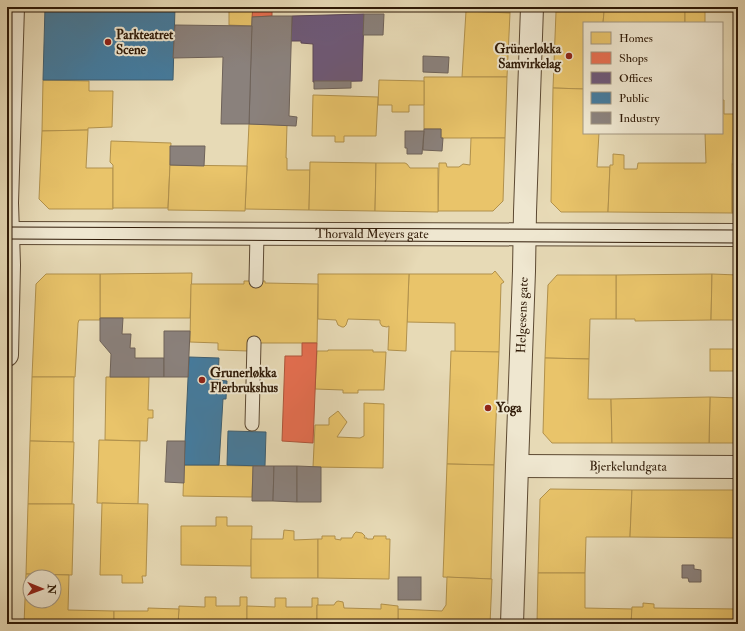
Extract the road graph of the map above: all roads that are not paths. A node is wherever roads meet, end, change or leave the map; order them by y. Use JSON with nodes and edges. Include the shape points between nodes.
{"nodes":[{"id":1,"x":13,"y":7,"type":"edge"},
{"id":2,"x":532,"y":7,"type":"edge"},
{"id":3,"x":8,"y":233,"type":"edge"},
{"id":4,"x":257,"y":234,"type":"junction"},
{"id":5,"x":525,"y":235,"type":"junction"},
{"id":6,"x":738,"y":235,"type":"edge"},
{"id":7,"x":256,"y":281,"type":"dead end"},
{"id":8,"x":254,"y":343,"type":"dead end"},
{"id":9,"x":7,"y":355,"type":"edge"},
{"id":10,"x":252,"y":424,"type":"dead end"},
{"id":11,"x":517,"y":466,"type":"junction"},
{"id":12,"x":738,"y":467,"type":"edge"},
{"id":13,"x":512,"y":624,"type":"edge"}],
"edges":[{"from":1,"to":3,"type":"street"},
{"from":2,"to":5,"type":"street","name":"Helgesens gate"},
{"from":3,"to":4,"type":"street","name":"Thorvald Meyers gate"},
{"from":3,"to":9,"type":"street"},
{"from":4,"to":5,"type":"street","name":"Thorvald Meyers gate"},
{"from":4,"to":7,"type":"lane"},
{"from":5,"to":6,"type":"street","name":"Thorvald Meyers gate"},
{"from":5,"to":11,"type":"street","name":"Helgesens gate"},
{"from":8,"to":10,"type":"lane"},
{"from":11,"to":12,"type":"street","name":"Bjerkelundgata"},
{"from":11,"to":13,"type":"street","name":"Helgesens gate"}]}
